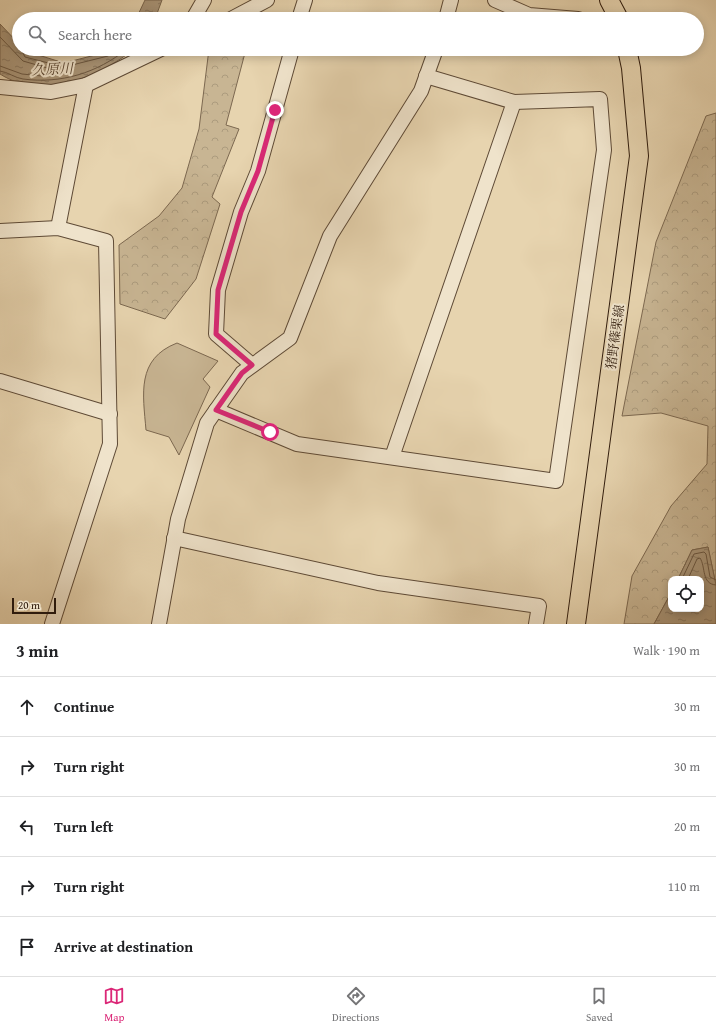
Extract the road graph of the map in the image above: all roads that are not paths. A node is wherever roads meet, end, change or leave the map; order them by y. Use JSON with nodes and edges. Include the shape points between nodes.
{"nodes":[{"id":1,"x":204,"y":0,"type":"edge"},
{"id":2,"x":267,"y":0,"type":"edge"},
{"id":3,"x":305,"y":0,"type":"edge"},
{"id":4,"x":451,"y":0,"type":"edge"},
{"id":5,"x":495,"y":0,"type":"edge"},
{"id":6,"x":609,"y":0,"type":"edge"},
{"id":7,"x":197,"y":12,"type":"edge"},
{"id":8,"x":244,"y":12,"type":"edge"},
{"id":9,"x":302,"y":12,"type":"edge"},
{"id":10,"x":448,"y":12,"type":"edge"},
{"id":11,"x":522,"y":12,"type":"edge"},
{"id":12,"x":615,"y":12,"type":"edge"},
{"id":13,"x":146,"y":56,"type":"edge"},
{"id":14,"x":290,"y":56,"type":"edge"},
{"id":15,"x":433,"y":56,"type":"edge"},
{"id":16,"x":628,"y":56,"type":"edge"},
{"id":17,"x":426,"y":76,"type":"junction"},
{"id":18,"x":86,"y":85,"type":"junction"},
{"id":19,"x":0,"y":87,"type":"edge"},
{"id":20,"x":514,"y":102,"type":"junction"},
{"id":21,"x":58,"y":228,"type":"junction"},
{"id":22,"x":0,"y":231,"type":"edge"},
{"id":23,"x":252,"y":365,"type":"junction"},
{"id":24,"x":0,"y":381,"type":"edge"},
{"id":25,"x":216,"y":410,"type":"junction"},
{"id":26,"x":110,"y":414,"type":"junction"},
{"id":27,"x":392,"y":457,"type":"junction"},
{"id":28,"x":174,"y":538,"type":"junction"},
{"id":29,"x":52,"y":624,"type":"edge"},
{"id":30,"x":159,"y":624,"type":"edge"},
{"id":31,"x":536,"y":624,"type":"edge"},
{"id":32,"x":576,"y":624,"type":"edge"}],
"edges":[{"from":1,"to":7,"type":"street"},
{"from":2,"to":8,"type":"street"},
{"from":3,"to":9,"type":"street"},
{"from":4,"to":10,"type":"street"},
{"from":5,"to":11,"type":"street"},
{"from":6,"to":12,"type":"main road"},
{"from":13,"to":18,"type":"street"},
{"from":14,"to":23,"type":"street","via":[[258,171],[241,212],[218,290],[216,334]]},
{"from":15,"to":17,"type":"street"},
{"from":16,"to":32,"type":"main road","name":"猪野篠栗線","via":[[639,156]]},
{"from":17,"to":20,"type":"street"},
{"from":17,"to":23,"type":"street","via":[[421,91],[330,236],[290,338]]},
{"from":18,"to":19,"type":"street","via":[[51,92]]},
{"from":18,"to":21,"type":"street"},
{"from":20,"to":27,"type":"street"},
{"from":20,"to":27,"type":"street","via":[[600,99],[604,150],[556,481]]},
{"from":21,"to":22,"type":"street"},
{"from":21,"to":26,"type":"street","via":[[106,241]]},
{"from":23,"to":25,"type":"street","via":[[242,373]]},
{"from":24,"to":26,"type":"street"},
{"from":25,"to":27,"type":"street","via":[[297,444]]},
{"from":25,"to":28,"type":"street","via":[[207,423]]},
{"from":26,"to":29,"type":"street","via":[[110,444]]},
{"from":28,"to":30,"type":"street"},
{"from":28,"to":31,"type":"street","via":[[378,583],[539,606]]}]}
